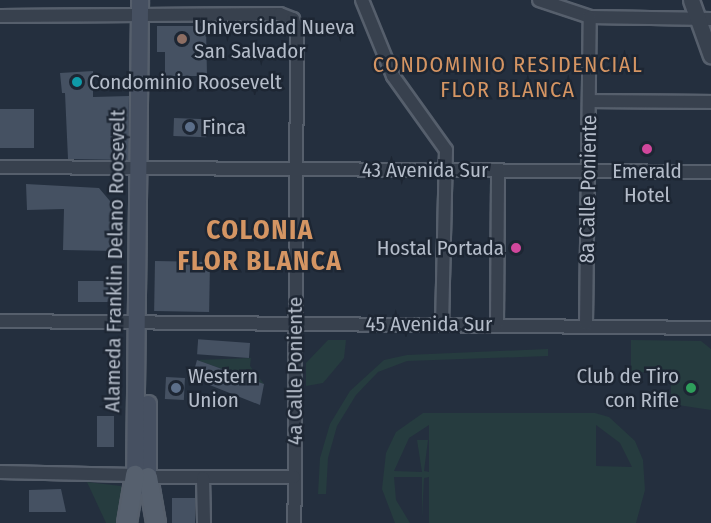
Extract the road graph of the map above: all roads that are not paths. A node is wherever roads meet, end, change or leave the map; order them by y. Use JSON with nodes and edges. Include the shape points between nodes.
{"nodes":[{"id":1,"x":362,"y":0,"type":"edge"},
{"id":2,"x":539,"y":0,"type":"edge"},
{"id":3,"x":691,"y":0,"type":"edge"},
{"id":4,"x":145,"y":8,"type":"edge"},
{"id":5,"x":0,"y":16,"type":"edge"},
{"id":6,"x":590,"y":17,"type":"junction"},
{"id":7,"x":705,"y":19,"type":"edge"},
{"id":8,"x":711,"y":56,"type":"edge"},
{"id":9,"x":589,"y":100,"type":"junction"},
{"id":10,"x":711,"y":102,"type":"edge"},
{"id":11,"x":0,"y":167,"type":"edge"},
{"id":12,"x":143,"y":169,"type":"junction"},
{"id":13,"x":296,"y":169,"type":"junction"},
{"id":14,"x":498,"y":170,"type":"junction"},
{"id":15,"x":588,"y":170,"type":"junction"},
{"id":16,"x":444,"y":171,"type":"junction"},
{"id":17,"x":711,"y":172,"type":"edge"},
{"id":18,"x":0,"y":321,"type":"edge"},
{"id":19,"x":143,"y":322,"type":"junction"},
{"id":20,"x":295,"y":323,"type":"junction"},
{"id":21,"x":442,"y":324,"type":"junction"},
{"id":22,"x":497,"y":324,"type":"junction"},
{"id":23,"x":586,"y":324,"type":"junction"},
{"id":24,"x":711,"y":328,"type":"edge"},
{"id":25,"x":0,"y":472,"type":"edge"},
{"id":26,"x":142,"y":476,"type":"junction"},
{"id":27,"x":294,"y":477,"type":"junction"},
{"id":28,"x":203,"y":478,"type":"junction"},
{"id":29,"x":127,"y":523,"type":"edge"},
{"id":30,"x":135,"y":523,"type":"edge"},
{"id":31,"x":148,"y":523,"type":"edge"},
{"id":32,"x":156,"y":523,"type":"edge"},
{"id":33,"x":204,"y":523,"type":"edge"},
{"id":34,"x":294,"y":523,"type":"edge"}],
"edges":[{"from":1,"to":16,"type":"street","via":[[393,76],[446,150]]},
{"from":2,"to":6,"type":"street"},
{"from":3,"to":7,"type":"street"},
{"from":4,"to":5,"type":"street"},
{"from":4,"to":12,"type":"main road","name":"Alameda Franklin Delano Roosevelt"},
{"from":4,"to":13,"type":"street","name":"4a Calle Poniente","via":[[291,16],[297,25]]},
{"from":6,"to":7,"type":"street"},
{"from":6,"to":9,"type":"street","name":"8a Calle Poniente"},
{"from":7,"to":8,"type":"street"},
{"from":9,"to":10,"type":"street"},
{"from":9,"to":15,"type":"street","name":"8a Calle Poniente"},
{"from":11,"to":12,"type":"street","name":"43 Avenida Sur"},
{"from":12,"to":13,"type":"street","name":"43 Avenida Sur"},
{"from":12,"to":19,"type":"main road","name":"Alameda Franklin Delano Roosevelt"},
{"from":13,"to":16,"type":"street","name":"43 Avenida Sur"},
{"from":13,"to":20,"type":"street","name":"4a Calle Poniente"},
{"from":14,"to":15,"type":"street","name":"43 Avenida Sur"},
{"from":14,"to":16,"type":"street","name":"43 Avenida Sur"},
{"from":14,"to":22,"type":"street"},
{"from":15,"to":17,"type":"street","name":"43 Avenida Sur"},
{"from":15,"to":23,"type":"street","name":"8a Calle Poniente"},
{"from":16,"to":21,"type":"street"},
{"from":18,"to":19,"type":"street","name":"45 Avenida Sur"},
{"from":19,"to":20,"type":"street","name":"45 Avenida Sur"},
{"from":19,"to":26,"type":"main road","name":"Alameda Franklin Delano Roosevelt"},
{"from":20,"to":21,"type":"street","name":"45 Avenida Sur"},
{"from":20,"to":27,"type":"street","name":"4a Calle Poniente"},
{"from":21,"to":22,"type":"street","name":"45 Avenida Sur"},
{"from":22,"to":23,"type":"street","name":"45 Avenida Sur"},
{"from":23,"to":24,"type":"street","name":"45 Avenida Sur"},
{"from":25,"to":26,"type":"street"},
{"from":26,"to":28,"type":"street"},
{"from":26,"to":29,"type":"main road"},
{"from":26,"to":30,"type":"main road","name":"Alameda Franklin Delano Roosevelt"},
{"from":26,"to":31,"type":"main road","name":"Alameda Franklin Delano Roosevelt"},
{"from":26,"to":32,"type":"main road"},
{"from":27,"to":28,"type":"street"},
{"from":27,"to":34,"type":"street","name":"4a Calle Poniente"},
{"from":28,"to":33,"type":"street"}]}
